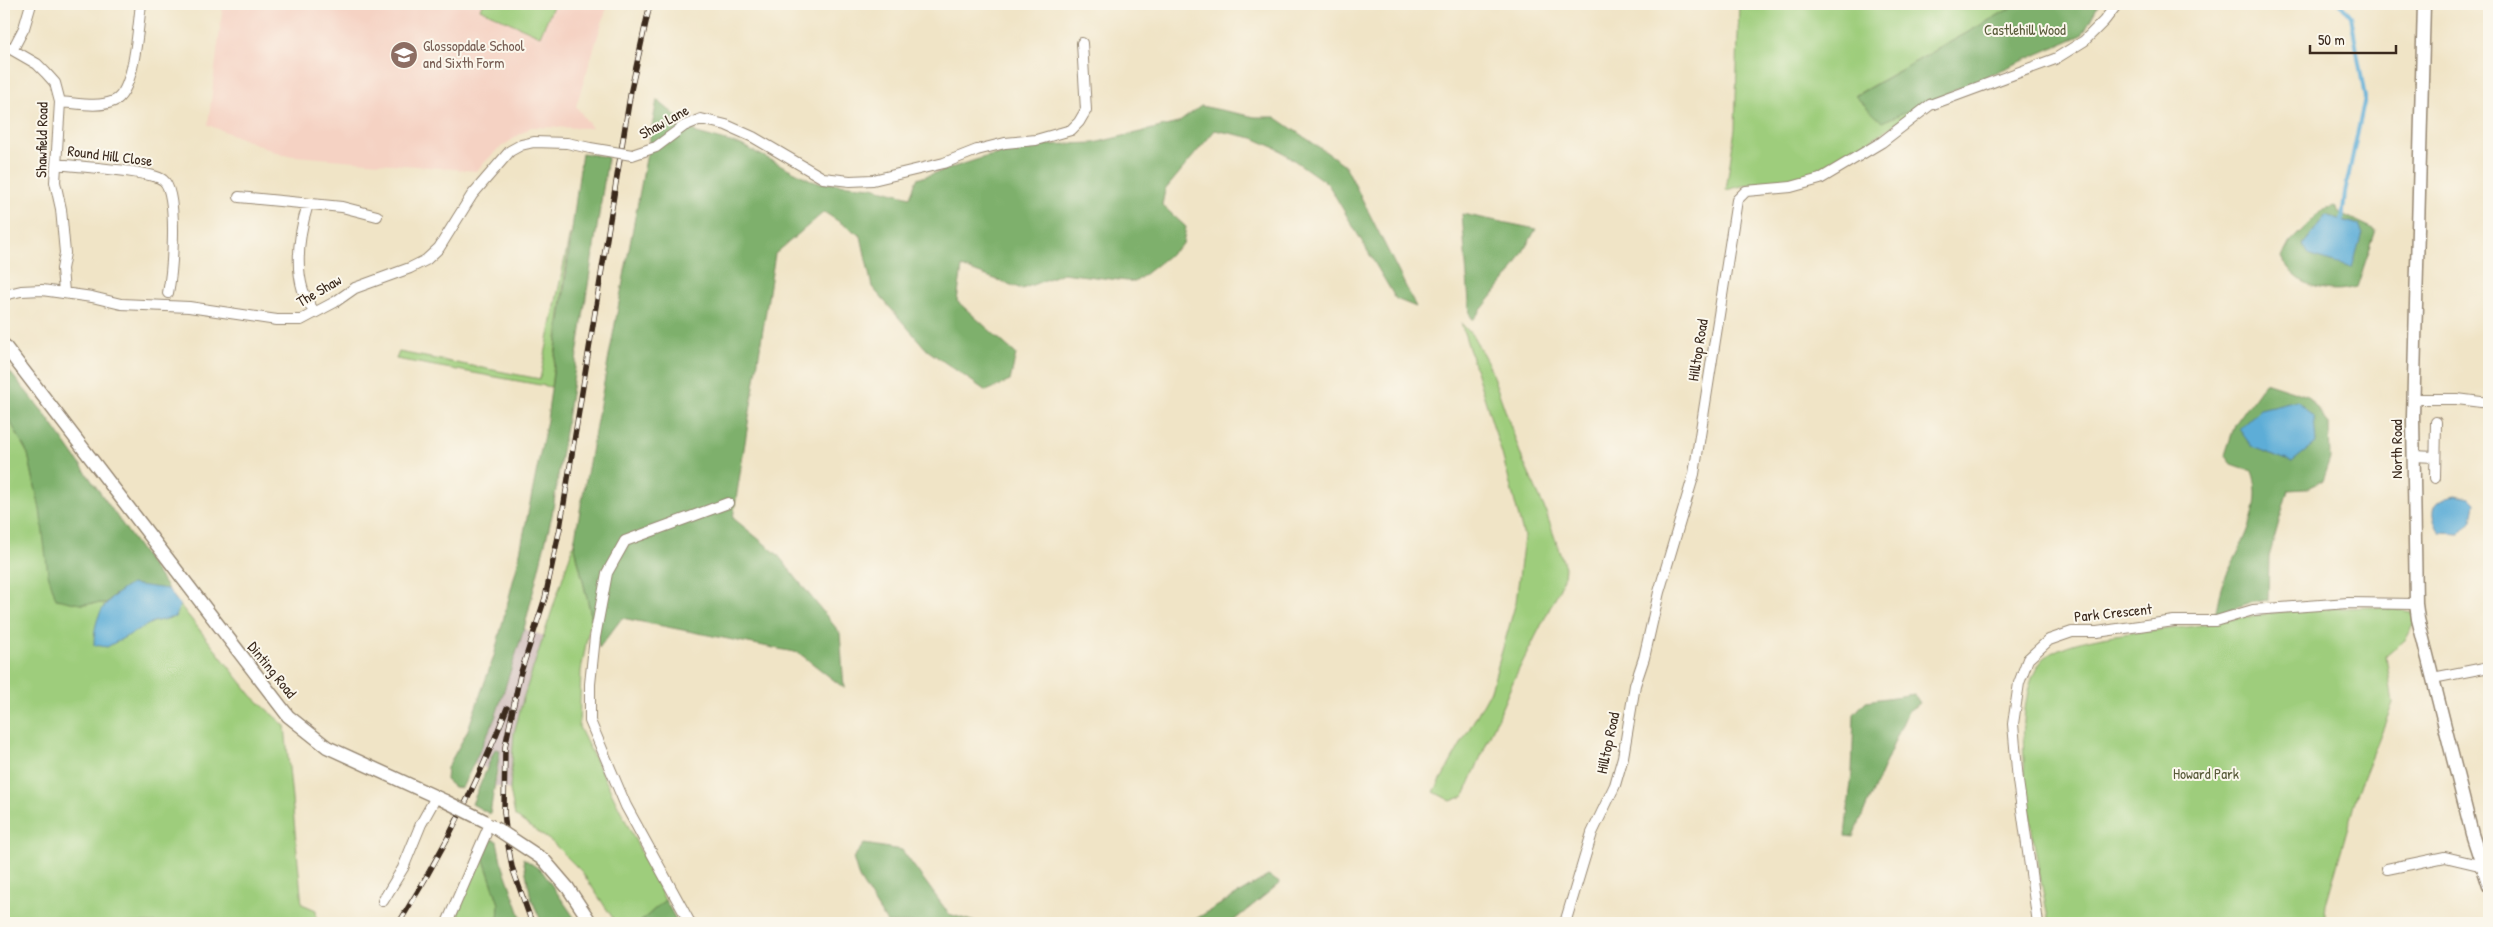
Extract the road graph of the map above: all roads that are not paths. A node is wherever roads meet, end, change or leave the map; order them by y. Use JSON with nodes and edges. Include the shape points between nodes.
{"nodes":[{"id":1,"x":31,"y":4,"type":"edge"},
{"id":2,"x":140,"y":4,"type":"edge"},
{"id":3,"x":2116,"y":4,"type":"edge"},
{"id":4,"x":2424,"y":4,"type":"edge"},
{"id":5,"x":1082,"y":43,"type":"dead end"},
{"id":6,"x":8,"y":47,"type":"edge"},
{"id":7,"x":60,"y":102,"type":"junction"},
{"id":8,"x":590,"y":148,"type":"joint"},
{"id":9,"x":56,"y":164,"type":"junction"},
{"id":10,"x":240,"y":197,"type":"dead end"},
{"id":11,"x":308,"y":204,"type":"junction"},
{"id":12,"x":377,"y":216,"type":"dead end"},
{"id":13,"x":64,"y":292,"type":"junction"},
{"id":14,"x":168,"y":293,"type":"dead end"},
{"id":15,"x":4,"y":295,"type":"edge"},
{"id":16,"x":315,"y":312,"type":"junction"},
{"id":17,"x":4,"y":345,"type":"edge"},
{"id":18,"x":2413,"y":399,"type":"junction"},
{"id":19,"x":2489,"y":403,"type":"edge"},
{"id":20,"x":2436,"y":422,"type":"dead end"},
{"id":21,"x":2413,"y":456,"type":"junction"},
{"id":22,"x":2435,"y":457,"type":"junction"},
{"id":23,"x":2435,"y":478,"type":"dead end"},
{"id":24,"x":728,"y":503,"type":"dead end"},
{"id":25,"x":2416,"y":604,"type":"junction"},
{"id":26,"x":2489,"y":667,"type":"edge"},
{"id":27,"x":2433,"y":678,"type":"junction"},
{"id":28,"x":441,"y":799,"type":"junction"},
{"id":29,"x":489,"y":824,"type":"junction"},
{"id":30,"x":2483,"y":866,"type":"junction"},
{"id":31,"x":2387,"y":868,"type":"dead end"},
{"id":32,"x":2489,"y":886,"type":"edge"},
{"id":33,"x":384,"y":901,"type":"dead end"},
{"id":34,"x":447,"y":923,"type":"edge"},
{"id":35,"x":591,"y":923,"type":"edge"},
{"id":36,"x":690,"y":923,"type":"edge"},
{"id":37,"x":1565,"y":923,"type":"edge"},
{"id":38,"x":2038,"y":923,"type":"edge"}],
"edges":[{"from":1,"to":6,"type":"street","via":[[24,28]]},
{"from":2,"to":7,"type":"street","via":[[132,69],[124,93],[107,104]]},
{"from":3,"to":37,"type":"street","name":"Hilltop Road","via":[[2084,41],[2055,59],[1930,105],[1882,142],[1820,179],[1791,187],[1746,191],[1737,200],[1694,474],[1635,685],[1615,784],[1592,833]]},
{"from":4,"to":18,"type":"street","name":"North Road"},
{"from":5,"to":8,"type":"street","name":"Shaw Lane","bridge":true,"via":[[1086,110],[1071,130],[1036,140],[986,148],[944,163],[873,180],[823,178],[772,146],[736,129],[701,119],[684,126],[656,147],[632,156]]},
{"from":6,"to":7,"type":"street","name":"Shawfield Road","via":[[55,83]]},
{"from":7,"to":9,"type":"street","name":"Shawfield Road"},
{"from":8,"to":16,"type":"street","name":"The Shaw","via":[[534,142],[510,151],[472,195],[438,248],[426,260],[355,288]]},
{"from":9,"to":13,"type":"street","name":"Shawfield Road","via":[[65,253],[62,269]]},
{"from":9,"to":14,"type":"street","name":"Round Hill Close","via":[[140,174],[166,182],[173,220]]},
{"from":10,"to":11,"type":"street"},
{"from":11,"to":12,"type":"street"},
{"from":11,"to":16,"type":"street","via":[[300,240],[300,266],[303,291]]},
{"from":13,"to":15,"type":"street","name":"The Shaw","via":[[21,291]]},
{"from":13,"to":16,"type":"street","name":"The Shaw","via":[[121,304],[189,307],[277,320],[301,320]]},
{"from":17,"to":28,"type":"street","name":"Dinting Road","via":[[288,716],[327,747]]},
{"from":18,"to":19,"type":"street"},
{"from":18,"to":21,"type":"street","name":"North Road"},
{"from":20,"to":22,"type":"street"},
{"from":21,"to":22,"type":"street"},
{"from":21,"to":25,"type":"street","name":"North Road"},
{"from":22,"to":23,"type":"street"},
{"from":24,"to":36,"type":"street","via":[[625,541],[607,573],[590,684],[590,721],[626,806]]},
{"from":25,"to":27,"type":"street","name":"North Road"},
{"from":25,"to":38,"type":"street","name":"Park Crescent","via":[[2348,604],[2253,610],[2216,621],[2174,621],[2097,632],[2072,632],[2049,640],[2028,658],[2019,683],[2013,724]]},
{"from":26,"to":27,"type":"street"},
{"from":27,"to":30,"type":"street","name":"North Road"},
{"from":28,"to":29,"type":"street","name":"Dinting Road","bridge":true},
{"from":28,"to":33,"type":"street","via":[[421,824],[403,868]]},
{"from":29,"to":34,"type":"street"},
{"from":29,"to":35,"type":"street","name":"Dinting Road","bridge":true,"via":[[544,860]]},
{"from":30,"to":31,"type":"street","via":[[2445,857]]},
{"from":30,"to":32,"type":"street","name":"North Road"}]}
